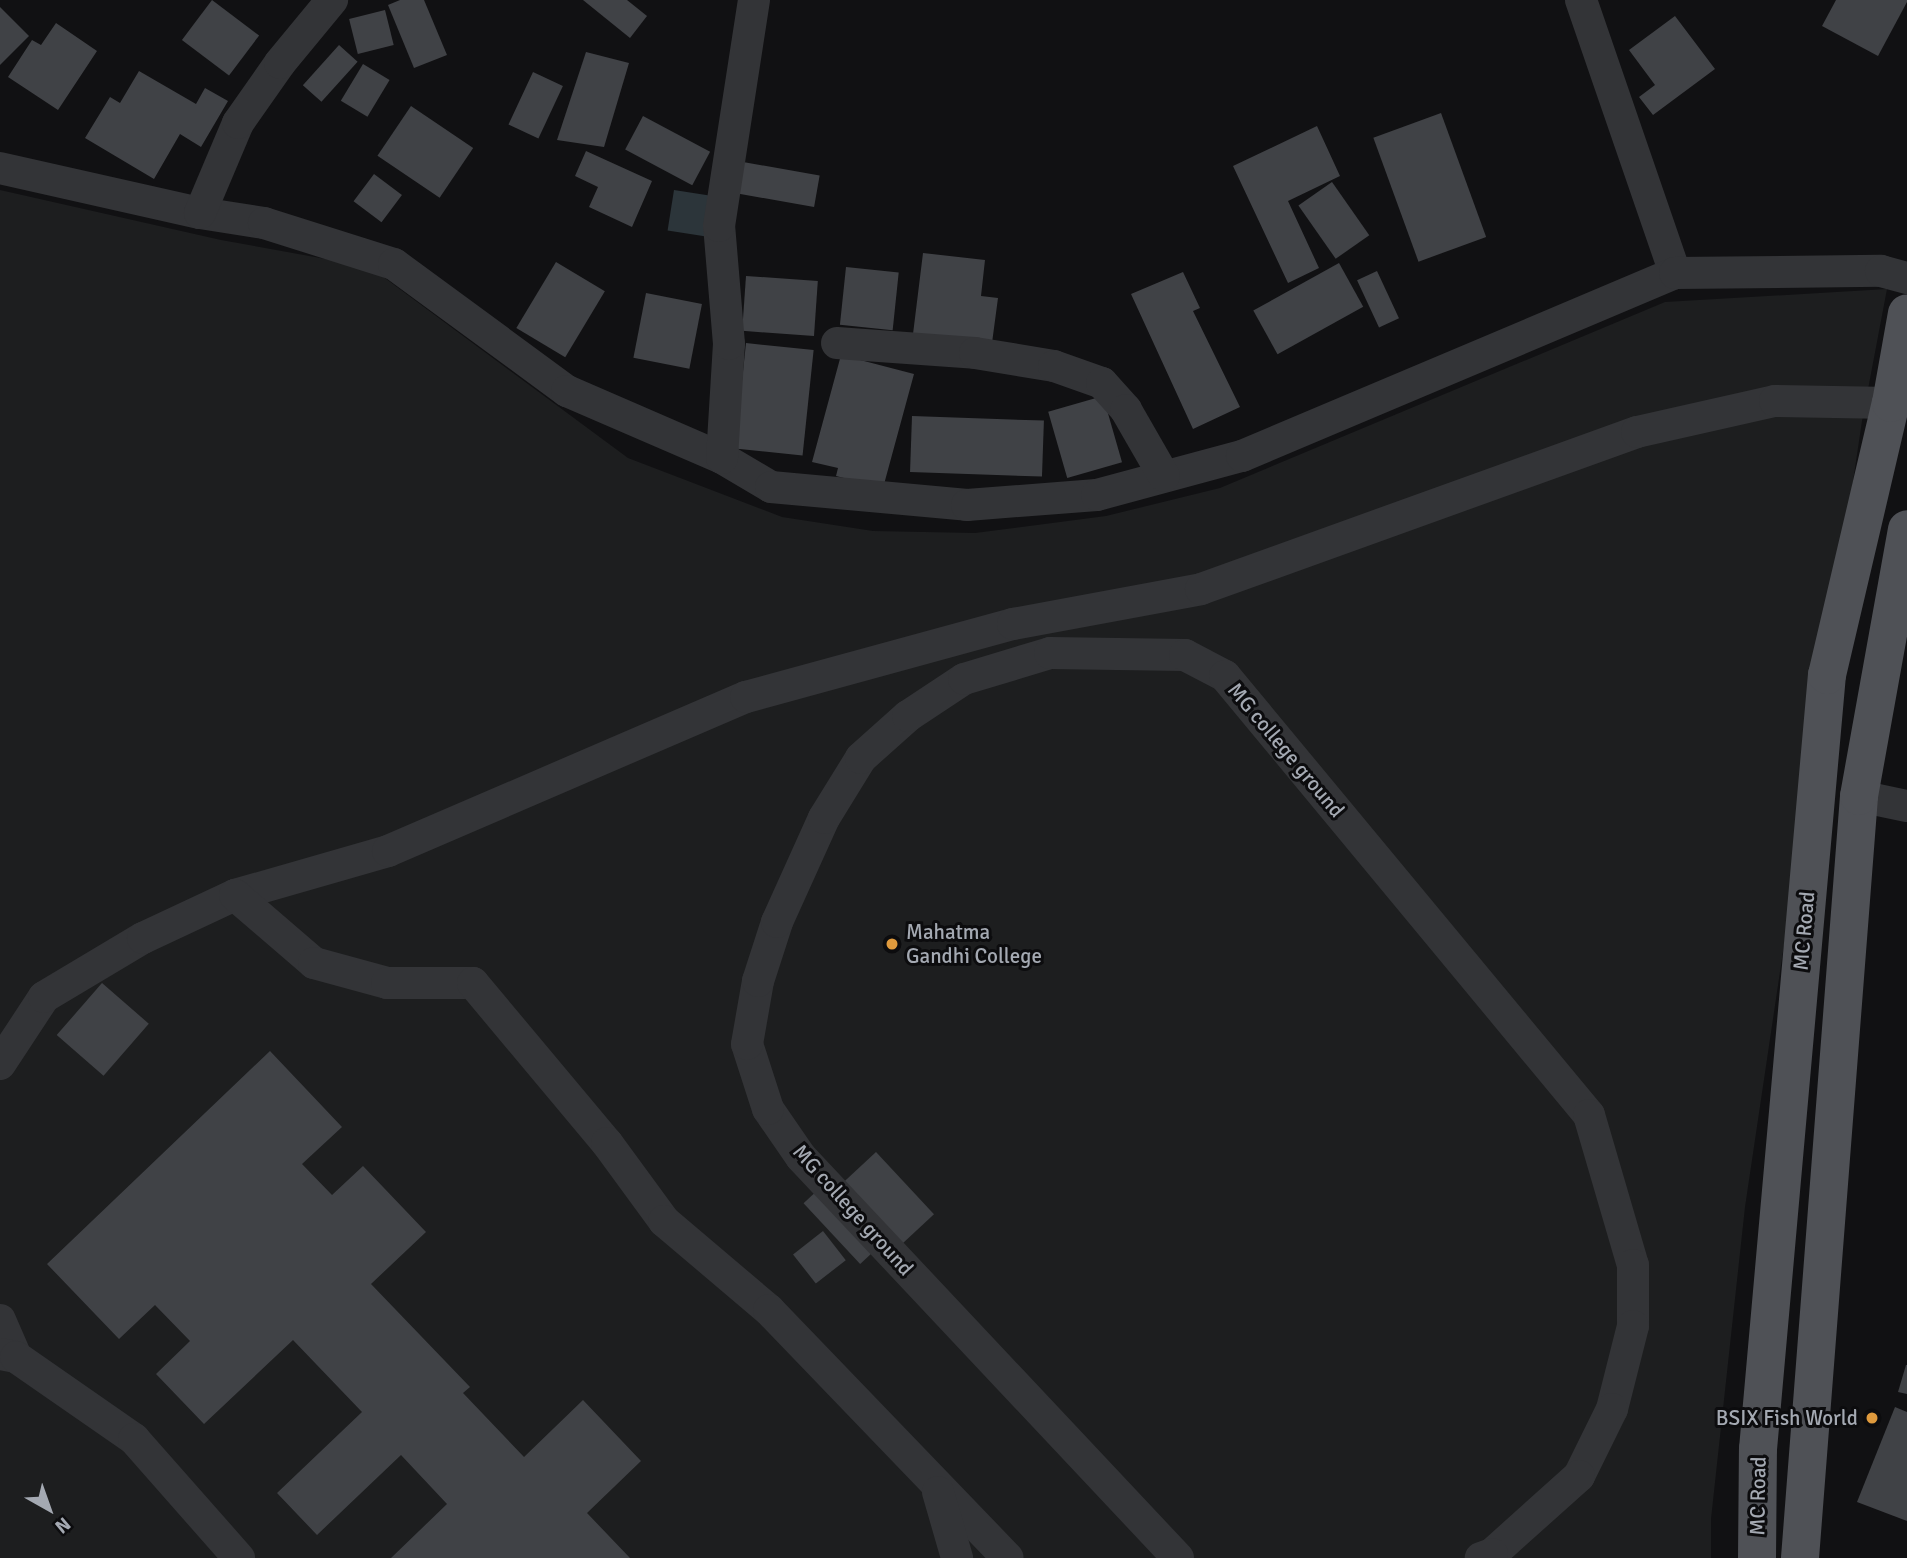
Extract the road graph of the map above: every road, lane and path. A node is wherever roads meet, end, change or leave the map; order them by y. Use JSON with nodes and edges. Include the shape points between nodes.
{"nodes":[{"id":1,"x":332,"y":0,"type":"edge"},
{"id":2,"x":754,"y":0,"type":"edge"},
{"id":3,"x":1581,"y":0,"type":"edge"},
{"id":4,"x":0,"y":168,"type":"edge"},
{"id":5,"x":200,"y":213,"type":"junction"},
{"id":6,"x":1675,"y":273,"type":"junction"},
{"id":7,"x":1907,"y":278,"type":"edge"},
{"id":8,"x":1907,"y":313,"type":"edge"},
{"id":9,"x":837,"y":343,"type":"dead end"},
{"id":10,"x":1891,"y":403,"type":"junction"},
{"id":11,"x":722,"y":458,"type":"junction"},
{"id":12,"x":1164,"y":476,"type":"junction"},
{"id":13,"x":1907,"y":528,"type":"edge"},
{"id":14,"x":1859,"y":796,"type":"junction"},
{"id":15,"x":1907,"y":806,"type":"edge"},
{"id":16,"x":235,"y":895,"type":"junction"},
{"id":17,"x":0,"y":1064,"type":"edge"},
{"id":18,"x":0,"y":1320,"type":"edge"},
{"id":19,"x":8,"y":1355,"type":"edge"},
{"id":20,"x":938,"y":1490,"type":"junction"},
{"id":21,"x":239,"y":1558,"type":"edge"},
{"id":22,"x":957,"y":1558,"type":"edge"},
{"id":23,"x":1008,"y":1558,"type":"edge"},
{"id":24,"x":1178,"y":1558,"type":"edge"},
{"id":25,"x":1481,"y":1558,"type":"edge"},
{"id":26,"x":1757,"y":1558,"type":"edge"},
{"id":27,"x":1800,"y":1558,"type":"edge"}],
"edges":[{"from":1,"to":5,"type":"street","via":[[238,123]]},
{"from":2,"to":11,"type":"street","via":[[719,226],[729,344]]},
{"from":3,"to":6,"type":"street"},
{"from":4,"to":5,"type":"street"},
{"from":5,"to":11,"type":"street","via":[[264,223],[394,264],[567,391]]},
{"from":6,"to":7,"type":"street","via":[[1881,271]]},
{"from":6,"to":12,"type":"street","via":[[1242,456]]},
{"from":8,"to":10,"type":"main road","name":"MC Road"},
{"from":9,"to":12,"type":"street","via":[[975,353],[1054,366],[1102,383],[1125,410]]},
{"from":10,"to":16,"type":"street","via":[[1775,401],[1637,432],[1200,589],[1013,624],[746,697],[388,851]]},
{"from":10,"to":26,"type":"main road","name":"MC Road","via":[[1826,675],[1758,1449]]},
{"from":11,"to":12,"type":"street","via":[[771,487],[967,505],[1097,495]]},
{"from":13,"to":14,"type":"main road","name":"MC Road"},
{"from":14,"to":15,"type":"street"},
{"from":14,"to":27,"type":"main road","name":"MC Road"},
{"from":16,"to":17,"type":"street","via":[[143,938],[44,997]]},
{"from":16,"to":20,"type":"street","via":[[314,963],[387,983],[473,983],[607,1143],[664,1222],[769,1310]]},
{"from":18,"to":19,"type":"street"},
{"from":19,"to":21,"type":"street","via":[[134,1439]]},
{"from":20,"to":22,"type":"street"},
{"from":20,"to":23,"type":"street"},
{"from":24,"to":25,"type":"street","name":"MG college ground","via":[[801,1157],[768,1109],[747,1044],[758,981],[777,922],[824,818],[861,758],[908,716],[964,679],[1050,653],[1185,655],[1224,676],[1589,1115],[1633,1265],[1633,1326],[1612,1409],[1578,1476],[1492,1554]]}]}
